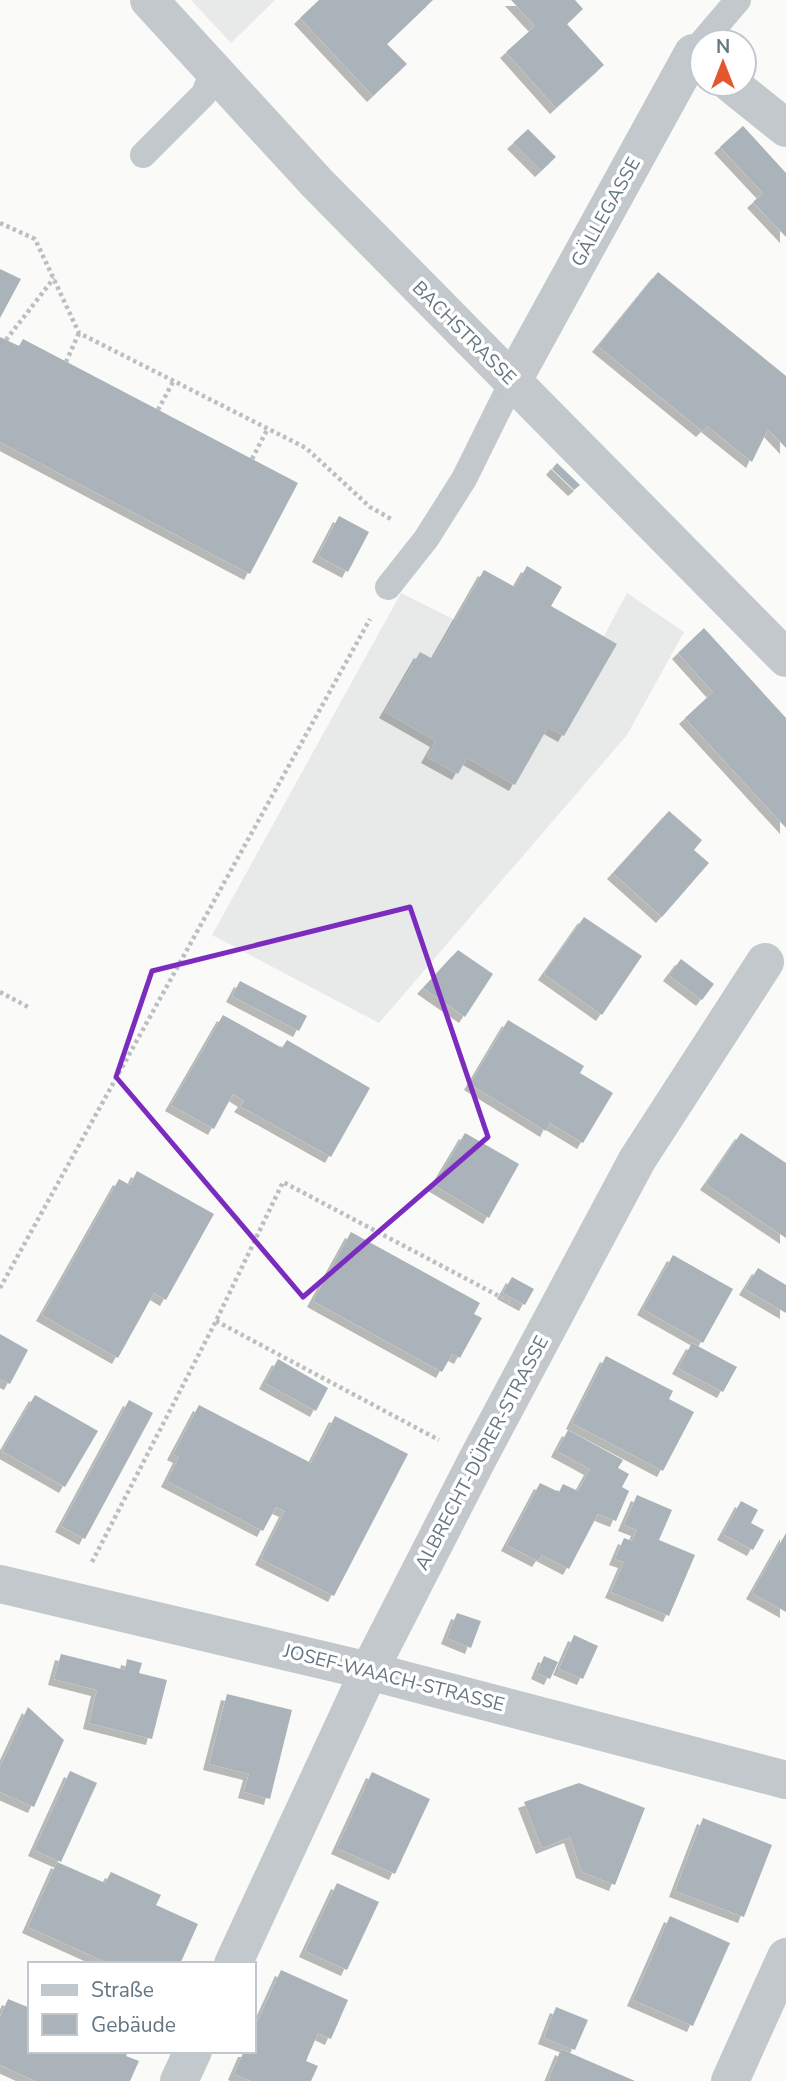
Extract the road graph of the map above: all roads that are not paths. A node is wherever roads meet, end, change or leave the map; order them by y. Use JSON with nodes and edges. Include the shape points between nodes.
{"nodes":[{"id":1,"x":149,"y":0,"type":"edge"},
{"id":2,"x":716,"y":0,"type":"edge"},
{"id":3,"x":738,"y":0,"type":"edge"},
{"id":4,"x":707,"y":28,"type":"edge"},
{"id":5,"x":718,"y":28,"type":"edge"},
{"id":6,"x":213,"y":71,"type":"junction"},
{"id":7,"x":688,"y":73,"type":"edge"},
{"id":8,"x":748,"y":98,"type":"edge"},
{"id":9,"x":786,"y":128,"type":"edge"},
{"id":10,"x":143,"y":155,"type":"dead end"},
{"id":11,"x":512,"y":382,"type":"junction"},
{"id":12,"x":387,"y":587,"type":"road end"},
{"id":13,"x":786,"y":658,"type":"edge"},
{"id":14,"x":765,"y":962,"type":"dead end"},
{"id":15,"x":0,"y":1584,"type":"edge"},
{"id":16,"x":369,"y":1671,"type":"junction"},
{"id":17,"x":786,"y":1780,"type":"edge"},
{"id":18,"x":786,"y":1957,"type":"edge"},
{"id":19,"x":234,"y":1962,"type":"edge"},
{"id":20,"x":192,"y":2053,"type":"edge"},
{"id":21,"x":179,"y":2081,"type":"edge"},
{"id":22,"x":730,"y":2081,"type":"edge"}],
"edges":[{"from":1,"to":6,"type":"street","name":"BACHSTRASSE"},
{"from":2,"to":4,"type":"lane"},
{"from":3,"to":5,"type":"lane"},
{"from":6,"to":10,"type":"lane","via":[[204,94]]},
{"from":6,"to":11,"type":"street","name":"BACHSTRASSE"},
{"from":7,"to":11,"type":"street","name":"GÄLLEGASSE"},
{"from":8,"to":9,"type":"street"},
{"from":11,"to":12,"type":"lane","via":[[464,478],[426,539]]},
{"from":11,"to":13,"type":"street","name":"BACHSTRASSE"},
{"from":14,"to":16,"type":"street","name":"ALBRECHT-DÜRER-STRASSE","via":[[637,1160]]},
{"from":15,"to":16,"type":"street","name":"JOSEF-WAACH-STRASSE"},
{"from":16,"to":17,"type":"street","name":"JOSEF-WAACH-STRASSE"},
{"from":16,"to":19,"type":"street","name":"ALBRECHT-DÜRER-STRASSE"},
{"from":18,"to":22,"type":"street"},
{"from":20,"to":21,"type":"street"}]}
